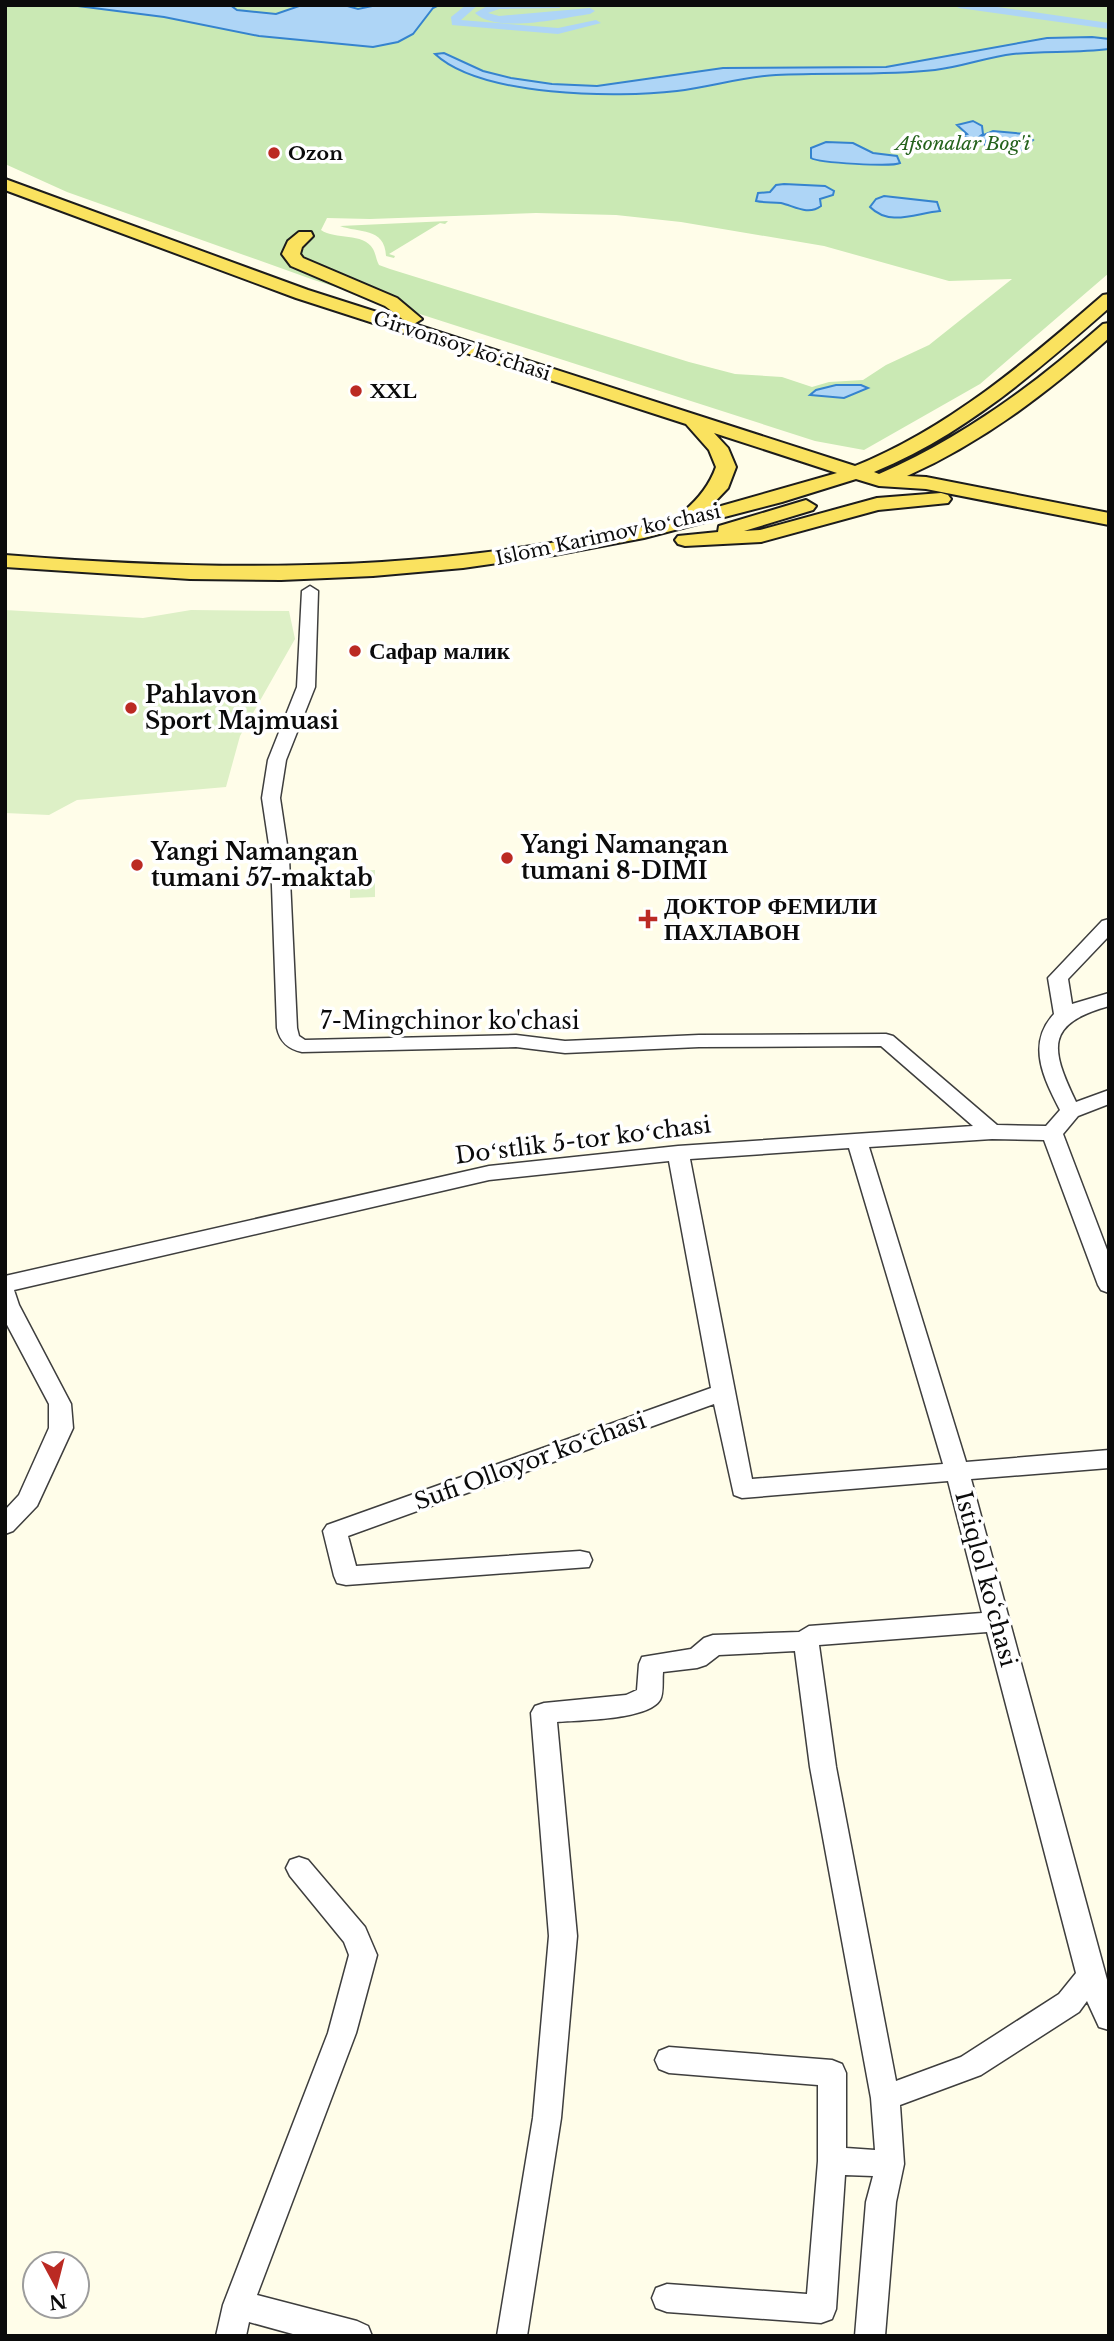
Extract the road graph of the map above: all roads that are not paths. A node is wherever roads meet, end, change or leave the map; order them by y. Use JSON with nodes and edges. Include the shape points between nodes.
{"nodes":[{"id":1,"x":5,"y":170,"type":"edge"},
{"id":2,"x":5,"y":184,"type":"edge"},
{"id":3,"x":71,"y":205,"type":"junction"},
{"id":4,"x":107,"y":218,"type":"junction"},
{"id":5,"x":305,"y":236,"type":"dead end"},
{"id":6,"x":1109,"y":299,"type":"edge"},
{"id":7,"x":413,"y":319,"type":"junction"},
{"id":8,"x":1109,"y":328,"type":"edge"},
{"id":9,"x":691,"y":421,"type":"junction"},
{"id":10,"x":899,"y":472,"type":"junction"},
{"id":11,"x":854,"y":473,"type":"junction"},
{"id":12,"x":876,"y":473,"type":"junction"},
{"id":13,"x":926,"y":483,"type":"junction"},
{"id":14,"x":1007,"y":499,"type":"junction"},
{"id":15,"x":1109,"y":519,"type":"edge"},
{"id":16,"x":681,"y":533,"type":"junction"},
{"id":17,"x":5,"y":561,"type":"edge"},
{"id":18,"x":5,"y":579,"type":"edge"},
{"id":19,"x":310,"y":591,"type":"junction"},
{"id":20,"x":1109,"y":925,"type":"edge"},
{"id":21,"x":1109,"y":999,"type":"edge"},
{"id":22,"x":1064,"y":1015,"type":"junction"},
{"id":23,"x":1109,"y":1097,"type":"edge"},
{"id":24,"x":1071,"y":1111,"type":"junction"},
{"id":25,"x":992,"y":1132,"type":"junction"},
{"id":26,"x":1052,"y":1133,"type":"junction"},
{"id":27,"x":857,"y":1141,"type":"junction"},
{"id":28,"x":678,"y":1153,"type":"junction"},
{"id":29,"x":1109,"y":1285,"type":"edge"},
{"id":30,"x":6,"y":1298,"type":"edge"},
{"id":31,"x":725,"y":1392,"type":"junction"},
{"id":32,"x":1109,"y":1459,"type":"edge"},
{"id":33,"x":957,"y":1472,"type":"junction"},
{"id":34,"x":5,"y":1525,"type":"edge"},
{"id":35,"x":580,"y":1560,"type":"dead end"},
{"id":36,"x":998,"y":1621,"type":"junction"},
{"id":37,"x":806,"y":1641,"type":"junction"},
{"id":38,"x":299,"y":1868,"type":"dead end"},
{"id":39,"x":1090,"y":1976,"type":"junction"},
{"id":40,"x":1109,"y":2018,"type":"edge"},
{"id":41,"x":669,"y":2060,"type":"dead end"},
{"id":42,"x":885,"y":2098,"type":"junction"},
{"id":43,"x":832,"y":2161,"type":"junction"},
{"id":44,"x":890,"y":2164,"type":"junction"},
{"id":45,"x":667,"y":2298,"type":"dead end"},
{"id":46,"x":237,"y":2305,"type":"junction"},
{"id":47,"x":231,"y":2336,"type":"edge"},
{"id":48,"x":357,"y":2336,"type":"edge"},
{"id":49,"x":512,"y":2336,"type":"edge"},
{"id":50,"x":870,"y":2336,"type":"edge"}],
"edges":[{"from":1,"to":3,"type":"main road","name":"Girvonsoy koʻchasi"},
{"from":2,"to":3,"type":"main road","name":"Girvonsoy koʻchasi"},
{"from":3,"to":4,"type":"main road","name":"Girvonsoy koʻchasi"},
{"from":4,"to":7,"type":"main road","name":"Girvonsoy koʻchasi"},
{"from":4,"to":9,"type":"main road","name":"Girvonsoy koʻchasi","via":[[302,294]]},
{"from":5,"to":7,"type":"main road","via":[[290,254],[298,262],[391,302]]},
{"from":6,"to":12,"type":"main road","name":"Islom Karimov koʻchasi","via":[[1029,369]]},
{"from":7,"to":12,"type":"main road","name":"Girvonsoy koʻchasi"},
{"from":8,"to":10,"type":"main road","name":"Islom Karimov koʻchasi","via":[[1028,398],[978,433]]},
{"from":9,"to":11,"type":"main road","name":"Girvonsoy koʻchasi"},
{"from":9,"to":16,"type":"main road","via":[[719,448],[725,474]]},
{"from":10,"to":12,"type":"main road","name":"Islom Karimov koʻchasi"},
{"from":10,"to":13,"type":"main road","name":"Girvonsoy koʻchasi"},
{"from":11,"to":12,"type":"main road","name":"Islom Karimov koʻchasi"},
{"from":11,"to":16,"type":"main road","name":"Islom Karimov koʻchasi"},
{"from":12,"to":13,"type":"main road","name":"Girvonsoy koʻchasi"},
{"from":12,"to":16,"type":"main road","name":"Islom Karimov koʻchasi","via":[[770,518]]},
{"from":13,"to":14,"type":"main road","name":"Girvonsoy koʻchasi"},
{"from":14,"to":15,"type":"main road","name":"Girvonsoy koʻchasi"},
{"from":14,"to":16,"type":"main road","via":[[914,499],[761,536]]},
{"from":16,"to":17,"type":"main road","name":"Islom Karimov koʻchasi","via":[[452,565],[336,573],[198,575]]},
{"from":16,"to":19,"type":"main road","name":"Islom Karimov koʻchasi","via":[[480,576]]},
{"from":18,"to":19,"type":"main road","name":"Islom Karimov koʻchasi","via":[[145,590]]},
{"from":19,"to":25,"type":"street","name":"7-Mingchinor ko'chasi","via":[[306,687],[277,760],[271,797],[280,858],[288,1036],[293,1043],[516,1041],[565,1046],[886,1040]]},
{"from":20,"to":22,"type":"street","via":[[1058,978]]},
{"from":21,"to":22,"type":"street"},
{"from":22,"to":24,"type":"street","via":[[1056,1023],[1049,1045],[1053,1077]]},
{"from":23,"to":24,"type":"street"},
{"from":24,"to":26,"type":"street"},
{"from":25,"to":26,"type":"street","name":"Doʻstlik 5-tor koʻchasi"},
{"from":25,"to":27,"type":"street","name":"Doʻstlik 5-tor koʻchasi"},
{"from":26,"to":29,"type":"street"},
{"from":27,"to":28,"type":"street","name":"Doʻstlik 5-tor koʻchasi"},
{"from":27,"to":33,"type":"street","name":"Istiqlol ko‘chasi"},
{"from":28,"to":30,"type":"street","name":"Doʻstlik 5-tor koʻchasi","via":[[489,1173]]},
{"from":28,"to":31,"type":"street"},
{"from":30,"to":34,"type":"street","via":[[60,1404],[61,1428],[29,1500]]},
{"from":31,"to":33,"type":"street","via":[[742,1489]]},
{"from":31,"to":35,"type":"street","name":"Sufi Olloyor koʻchasi","via":[[335,1531],[346,1576]]},
{"from":32,"to":33,"type":"street"},
{"from":33,"to":36,"type":"street","name":"Istiqlol ko‘chasi"},
{"from":36,"to":37,"type":"street","via":[[809,1636]]},
{"from":36,"to":39,"type":"street","name":"Istiqlol ko‘chasi"},
{"from":37,"to":42,"type":"street","via":[[823,1767]]},
{"from":37,"to":49,"type":"street","via":[[713,1645],[696,1658],[651,1664],[649,1696],[629,1705],[544,1713],[563,1937],[547,2118]]},
{"from":38,"to":46,"type":"street","via":[[355,1935],[363,1955],[342,2033]]},
{"from":39,"to":40,"type":"street","name":"Istiqlol ko‘chasi"},
{"from":39,"to":42,"type":"street","via":[[1069,2003],[971,2066]]},
{"from":41,"to":43,"type":"street","via":[[832,2073]]},
{"from":42,"to":44,"type":"street"},
{"from":43,"to":44,"type":"street"},
{"from":43,"to":45,"type":"street","via":[[821,2309]]},
{"from":44,"to":50,"type":"street","via":[[881,2202]]},
{"from":46,"to":47,"type":"street"},
{"from":46,"to":48,"type":"street"}]}
